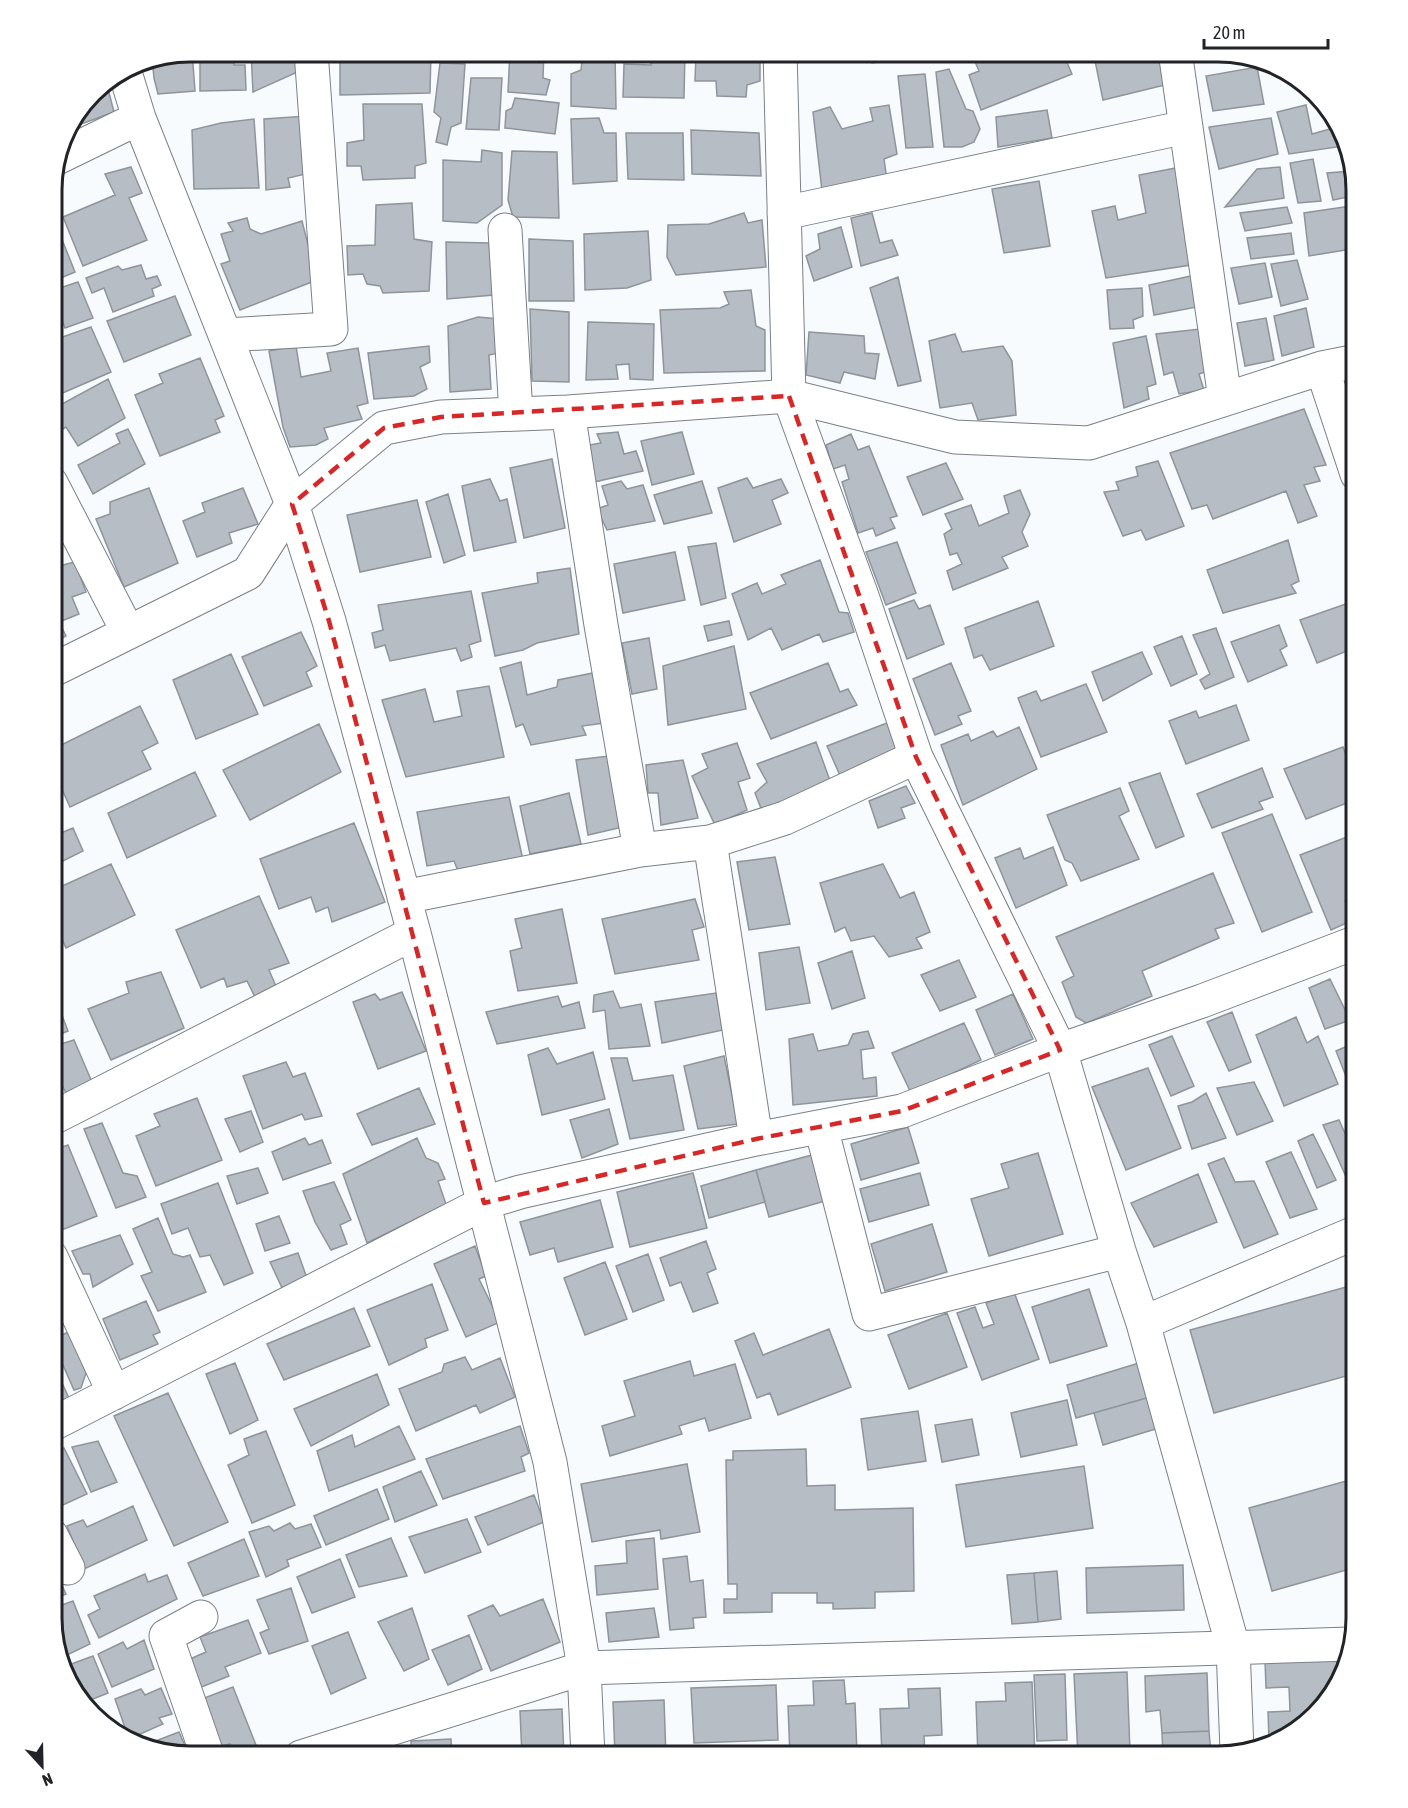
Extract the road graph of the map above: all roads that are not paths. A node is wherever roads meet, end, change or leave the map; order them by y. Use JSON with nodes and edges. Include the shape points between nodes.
{"nodes":[{"id":1,"x":312,"y":62,"type":"edge"},
{"id":2,"x":780,"y":62,"type":"edge"},
{"id":3,"x":1177,"y":62,"type":"edge"},
{"id":4,"x":127,"y":78,"type":"edge"},
{"id":5,"x":139,"y":118,"type":"junction"},
{"id":6,"x":1186,"y":126,"type":"junction"},
{"id":7,"x":67,"y":153,"type":"edge"},
{"id":8,"x":784,"y":213,"type":"junction"},
{"id":9,"x":505,"y":230,"type":"dead end"},
{"id":10,"x":225,"y":335,"type":"junction"},
{"id":11,"x":1346,"y":363,"type":"edge"},
{"id":12,"x":1322,"y":368,"type":"junction"},
{"id":13,"x":789,"y":396,"type":"junction"},
{"id":14,"x":1225,"y":399,"type":"junction"},
{"id":15,"x":568,"y":412,"type":"junction"},
{"id":16,"x":516,"y":414,"type":"junction"},
{"id":17,"x":1346,"y":441,"type":"edge"},
{"id":18,"x":62,"y":504,"type":"edge"},
{"id":19,"x":292,"y":504,"type":"junction"},
{"id":20,"x":128,"y":632,"type":"junction"},
{"id":21,"x":62,"y":665,"type":"edge"},
{"id":22,"x":916,"y":757,"type":"junction"},
{"id":23,"x":710,"y":842,"type":"junction"},
{"id":24,"x":640,"y":850,"type":"junction"},
{"id":25,"x":404,"y":897,"type":"junction"},
{"id":26,"x":414,"y":933,"type":"junction"},
{"id":27,"x":1346,"y":946,"type":"edge"},
{"id":28,"x":1060,"y":1050,"type":"junction"},
{"id":29,"x":62,"y":1113,"type":"edge"},
{"id":30,"x":821,"y":1127,"type":"junction"},
{"id":31,"x":756,"y":1139,"type":"junction"},
{"id":32,"x":484,"y":1203,"type":"junction"},
{"id":33,"x":1346,"y":1238,"type":"edge"},
{"id":34,"x":1119,"y":1251,"type":"junction"},
{"id":35,"x":62,"y":1281,"type":"edge"},
{"id":36,"x":1143,"y":1323,"type":"junction"},
{"id":37,"x":114,"y":1393,"type":"junction"},
{"id":38,"x":62,"y":1419,"type":"edge"},
{"id":39,"x":62,"y":1556,"type":"edge"},
{"id":40,"x":68,"y":1568,"type":"dead end"},
{"id":41,"x":201,"y":1617,"type":"dead end"},
{"id":42,"x":1343,"y":1644,"type":"edge"},
{"id":43,"x":1233,"y":1647,"type":"junction"},
{"id":44,"x":584,"y":1668,"type":"junction"},
{"id":45,"x":1237,"y":1745,"type":"edge"},
{"id":46,"x":204,"y":1746,"type":"edge"},
{"id":47,"x":336,"y":1746,"type":"edge"},
{"id":48,"x":588,"y":1746,"type":"edge"}],
"edges":[{"from":1,"to":10,"type":"street","via":[[331,329]]},
{"from":2,"to":8,"type":"street"},
{"from":3,"to":6,"type":"street"},
{"from":4,"to":5,"type":"street"},
{"from":5,"to":7,"type":"street"},
{"from":5,"to":10,"type":"street"},
{"from":6,"to":8,"type":"street"},
{"from":6,"to":14,"type":"street"},
{"from":8,"to":13,"type":"street"},
{"from":9,"to":16,"type":"street"},
{"from":10,"to":19,"type":"street"},
{"from":11,"to":12,"type":"street"},
{"from":12,"to":14,"type":"street"},
{"from":12,"to":17,"type":"street"},
{"from":13,"to":14,"type":"street","via":[[955,437],[1089,442]]},
{"from":13,"to":15,"type":"street"},
{"from":13,"to":22,"type":"street"},
{"from":15,"to":16,"type":"street"},
{"from":15,"to":24,"type":"street"},
{"from":16,"to":19,"type":"street","via":[[441,417],[384,428]]},
{"from":18,"to":20,"type":"street"},
{"from":19,"to":20,"type":"street","via":[[248,573]]},
{"from":19,"to":25,"type":"street","via":[[329,621]]},
{"from":20,"to":21,"type":"street"},
{"from":22,"to":23,"type":"street","via":[[785,818]]},
{"from":22,"to":28,"type":"street"},
{"from":23,"to":24,"type":"street"},
{"from":23,"to":31,"type":"street"},
{"from":24,"to":25,"type":"street"},
{"from":25,"to":26,"type":"street"},
{"from":26,"to":29,"type":"street"},
{"from":26,"to":32,"type":"street"},
{"from":27,"to":28,"type":"street","via":[[1202,1002]]},
{"from":28,"to":30,"type":"street","via":[[902,1112]]},
{"from":28,"to":34,"type":"street"},
{"from":30,"to":31,"type":"street"},
{"from":30,"to":34,"type":"street","via":[[869,1314]]},
{"from":31,"to":32,"type":"street"},
{"from":32,"to":37,"type":"street"},
{"from":32,"to":44,"type":"street","via":[[550,1462]]},
{"from":33,"to":36,"type":"street"},
{"from":34,"to":36,"type":"street"},
{"from":35,"to":37,"type":"street"},
{"from":36,"to":43,"type":"street"},
{"from":37,"to":38,"type":"street"},
{"from":39,"to":40,"type":"street"},
{"from":41,"to":46,"type":"street","via":[[166,1636]]},
{"from":42,"to":43,"type":"street"},
{"from":43,"to":44,"type":"street"},
{"from":43,"to":45,"type":"street"},
{"from":44,"to":47,"type":"street"},
{"from":44,"to":48,"type":"street"}]}
